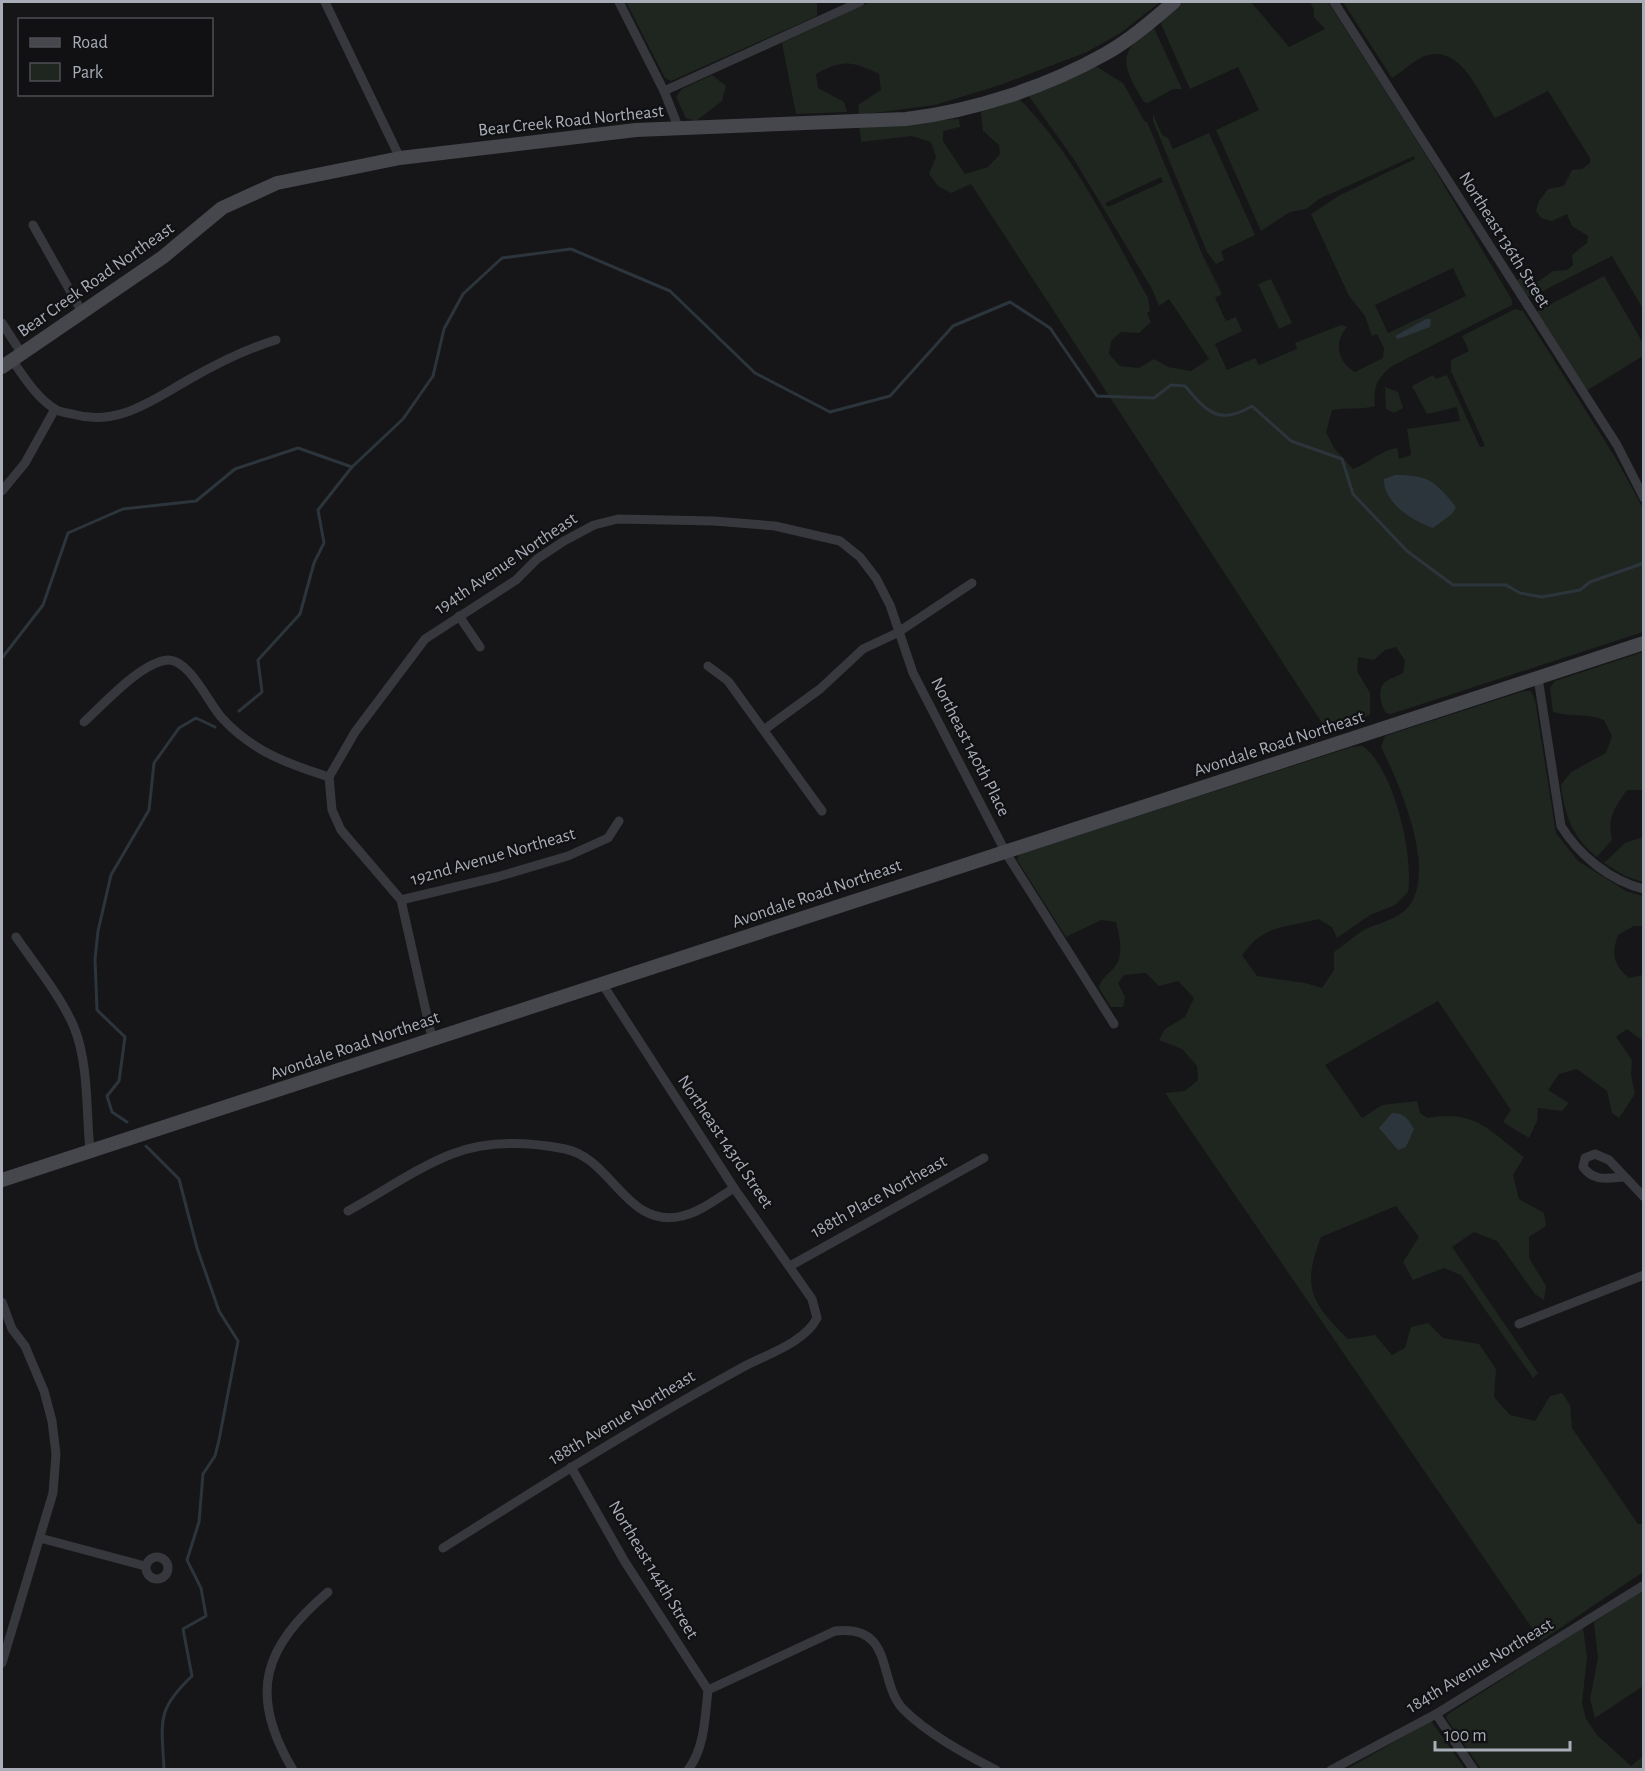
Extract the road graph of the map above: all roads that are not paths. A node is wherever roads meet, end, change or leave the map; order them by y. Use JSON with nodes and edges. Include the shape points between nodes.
{"nodes":[{"id":1,"x":324,"y":2,"type":"edge"},
{"id":2,"x":620,"y":2,"type":"edge"},
{"id":3,"x":860,"y":2,"type":"edge"},
{"id":4,"x":1174,"y":2,"type":"edge"},
{"id":5,"x":1334,"y":2,"type":"edge"},
{"id":6,"x":664,"y":91,"type":"junction"},
{"id":7,"x":679,"y":129,"type":"junction"},
{"id":8,"x":400,"y":158,"type":"junction"},
{"id":9,"x":33,"y":225,"type":"dead end"},
{"id":10,"x":82,"y":312,"type":"junction"},
{"id":11,"x":2,"y":323,"type":"edge"},
{"id":12,"x":276,"y":340,"type":"dead end"},
{"id":13,"x":12,"y":360,"type":"edge"},
{"id":14,"x":55,"y":409,"type":"junction"},
{"id":15,"x":2,"y":491,"type":"edge"},
{"id":16,"x":1644,"y":498,"type":"edge"},
{"id":17,"x":776,"y":526,"type":"joint"},
{"id":18,"x":972,"y":583,"type":"dead end"},
{"id":19,"x":459,"y":616,"type":"junction"},
{"id":20,"x":897,"y":633,"type":"junction"},
{"id":21,"x":1644,"y":643,"type":"edge"},
{"id":22,"x":480,"y":648,"type":"dead end"},
{"id":23,"x":708,"y":666,"type":"dead end"},
{"id":24,"x":1538,"y":678,"type":"junction"},
{"id":25,"x":84,"y":722,"type":"dead end"},
{"id":26,"x":765,"y":729,"type":"junction"},
{"id":27,"x":329,"y":777,"type":"junction"},
{"id":28,"x":822,"y":811,"type":"dead end"},
{"id":29,"x":619,"y":821,"type":"dead end"},
{"id":30,"x":1005,"y":853,"type":"junction"},
{"id":31,"x":1644,"y":889,"type":"edge"},
{"id":32,"x":401,"y":900,"type":"junction"},
{"id":33,"x":16,"y":937,"type":"dead end"},
{"id":34,"x":603,"y":985,"type":"junction"},
{"id":35,"x":1114,"y":1024,"type":"dead end"},
{"id":36,"x":432,"y":1038,"type":"junction"},
{"id":37,"x":90,"y":1152,"type":"junction"},
{"id":38,"x":984,"y":1158,"type":"dead end"},
{"id":39,"x":1624,"y":1177,"type":"dead end"},
{"id":40,"x":2,"y":1180,"type":"edge"},
{"id":41,"x":734,"y":1188,"type":"junction"},
{"id":42,"x":1644,"y":1197,"type":"edge"},
{"id":43,"x":348,"y":1211,"type":"dead end"},
{"id":44,"x":790,"y":1266,"type":"junction"},
{"id":45,"x":1644,"y":1275,"type":"edge"},
{"id":46,"x":2,"y":1302,"type":"edge"},
{"id":47,"x":817,"y":1318,"type":"joint"},
{"id":48,"x":2,"y":1320,"type":"edge"},
{"id":49,"x":1519,"y":1324,"type":"dead end"},
{"id":50,"x":12,"y":1329,"type":"junction"},
{"id":51,"x":2,"y":1332,"type":"edge"},
{"id":52,"x":571,"y":1467,"type":"junction"},
{"id":53,"x":40,"y":1538,"type":"junction"},
{"id":54,"x":443,"y":1548,"type":"dead end"},
{"id":55,"x":145,"y":1566,"type":"dead end"},
{"id":56,"x":1644,"y":1585,"type":"edge"},
{"id":57,"x":328,"y":1592,"type":"dead end"},
{"id":58,"x":2,"y":1663,"type":"edge"},
{"id":59,"x":708,"y":1690,"type":"junction"},
{"id":60,"x":1436,"y":1714,"type":"junction"},
{"id":61,"x":293,"y":1770,"type":"edge"},
{"id":62,"x":688,"y":1770,"type":"edge"},
{"id":63,"x":996,"y":1770,"type":"edge"},
{"id":64,"x":1331,"y":1770,"type":"edge"},
{"id":65,"x":1474,"y":1770,"type":"edge"}],
"edges":[{"from":1,"to":8,"type":"street"},
{"from":2,"to":6,"type":"street"},
{"from":3,"to":6,"type":"street"},
{"from":4,"to":7,"type":"main road","name":"Bear Creek Road Northeast","via":[[1106,54],[1048,80],[944,114]]},
{"from":5,"to":16,"type":"street","name":"Northeast 136th Street","via":[[1617,446]]},
{"from":6,"to":7,"type":"street"},
{"from":7,"to":8,"type":"main road","name":"Bear Creek Road Northeast","via":[[636,130]]},
{"from":8,"to":10,"type":"main road","name":"Bear Creek Road Northeast","via":[[277,183],[236,200],[163,257]]},
{"from":9,"to":10,"type":"street"},
{"from":10,"to":13,"type":"main road","name":"Bear Creek Road Northeast"},
{"from":11,"to":13,"type":"street"},
{"from":12,"to":14,"type":"street","via":[[254,346],[147,405],[116,416],[80,416]]},
{"from":13,"to":14,"type":"street"},
{"from":14,"to":15,"type":"street","via":[[25,463]]},
{"from":17,"to":19,"type":"street","name":"194th Avenue Northeast","via":[[663,519],[618,519],[594,525],[537,559],[516,580]]},
{"from":17,"to":20,"type":"street","name":"Northeast 140th Place","via":[[840,541],[860,557],[890,606]]},
{"from":18,"to":20,"type":"street"},
{"from":19,"to":22,"type":"street"},
{"from":19,"to":27,"type":"street","name":"194th Avenue Northeast","via":[[424,639],[355,732]]},
{"from":20,"to":26,"type":"street","via":[[849,659],[820,689]]},
{"from":20,"to":30,"type":"street","name":"Northeast 140th Place","via":[[913,673]]},
{"from":21,"to":24,"type":"main road","name":"Avondale Road Northeast"},
{"from":23,"to":26,"type":"street","via":[[728,681]]},
{"from":24,"to":30,"type":"main road","name":"Avondale Road Northeast"},
{"from":24,"to":31,"type":"street","via":[[1561,826],[1587,857],[1623,882]]},
{"from":25,"to":27,"type":"street","via":[[148,666],[170,660],[190,673],[222,717],[248,742],[283,763]]},
{"from":26,"to":28,"type":"street"},
{"from":27,"to":32,"type":"street","via":[[332,810],[341,830]]},
{"from":29,"to":32,"type":"street","name":"192nd Avenue Northeast","via":[[608,838],[568,856]]},
{"from":30,"to":34,"type":"main road","name":"Avondale Road Northeast"},
{"from":30,"to":35,"type":"street","name":"Northeast 140th Place"},
{"from":32,"to":36,"type":"street"},
{"from":33,"to":37,"type":"street","via":[[74,1028],[82,1061]]},
{"from":34,"to":36,"type":"main road","name":"Avondale Road Northeast"},
{"from":34,"to":41,"type":"street","name":"Northeast 143rd Street"},
{"from":36,"to":37,"type":"main road","name":"Avondale Road Northeast"},
{"from":37,"to":40,"type":"main road","name":"Avondale Road Northeast"},
{"from":38,"to":44,"type":"street","name":"188th Place Northeast"},
{"from":39,"to":42,"type":"street"},
{"from":41,"to":43,"type":"street","via":[[683,1216],[651,1214],[632,1204],[600,1166],[587,1157],[567,1149],[511,1143],[452,1154]]},
{"from":41,"to":44,"type":"street","name":"Northeast 143rd Street"},
{"from":44,"to":47,"type":"street","name":"Northeast 143rd Street","via":[[812,1299]]},
{"from":45,"to":49,"type":"street"},
{"from":46,"to":50,"type":"street"},
{"from":47,"to":52,"type":"street","name":"188th Avenue Northeast","via":[[791,1341]]},
{"from":48,"to":50,"type":"street"},
{"from":50,"to":51,"type":"street"},
{"from":50,"to":53,"type":"street","via":[[35,1367],[54,1431],[52,1493]]},
{"from":52,"to":54,"type":"street","name":"188th Avenue Northeast"},
{"from":52,"to":59,"type":"street","name":"Northeast 144th Street","via":[[625,1562]]},
{"from":53,"to":55,"type":"street"},
{"from":53,"to":58,"type":"street"},
{"from":56,"to":60,"type":"street","name":"184th Avenue Northeast"},
{"from":57,"to":61,"type":"street","via":[[301,1616],[271,1661],[268,1690],[274,1733]]},
{"from":59,"to":62,"type":"street","via":[[700,1745]]},
{"from":59,"to":63,"type":"street","via":[[835,1631],[849,1629],[874,1643],[902,1707]]},
{"from":60,"to":64,"type":"street","name":"184th Avenue Northeast"},
{"from":60,"to":65,"type":"street"}]}
